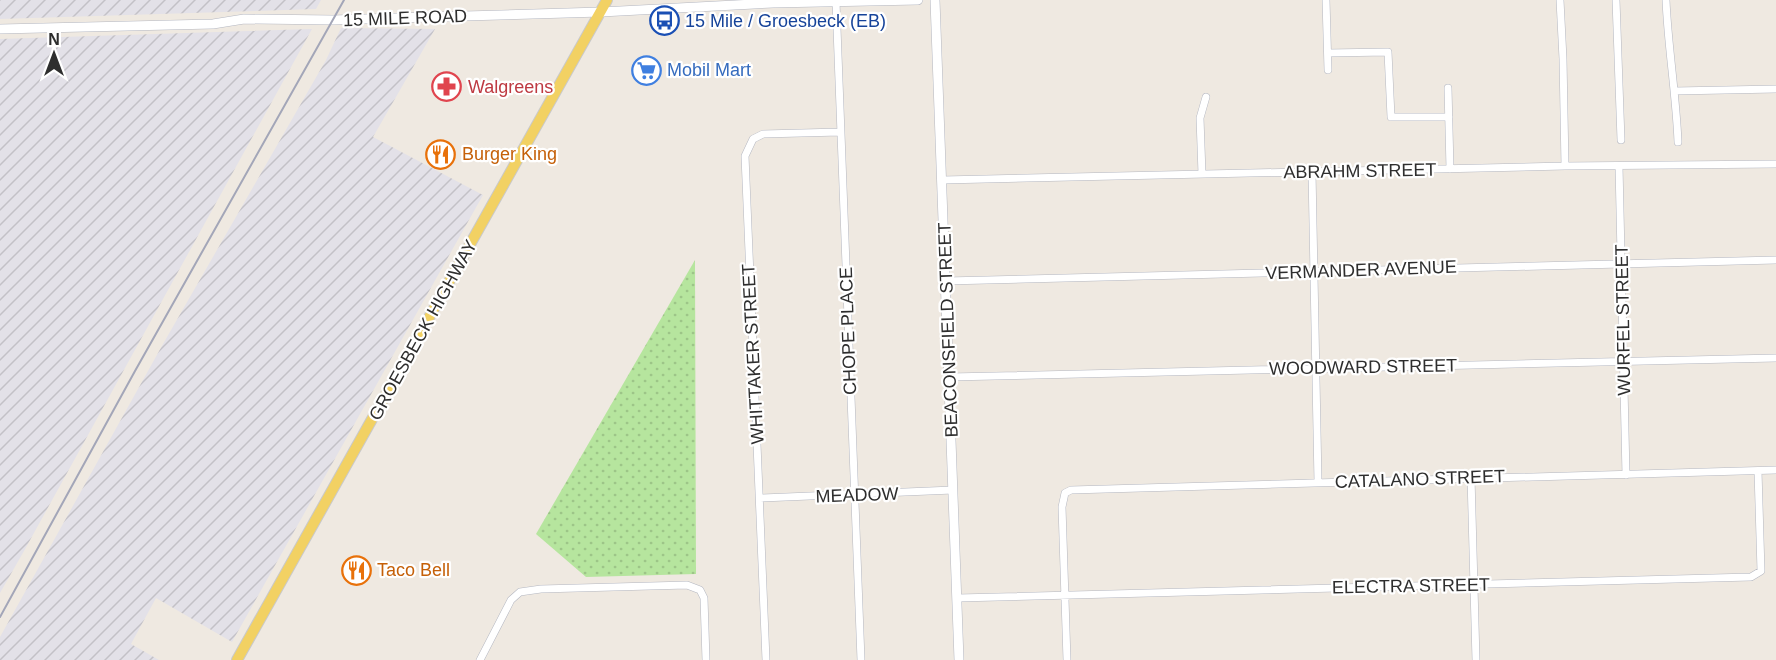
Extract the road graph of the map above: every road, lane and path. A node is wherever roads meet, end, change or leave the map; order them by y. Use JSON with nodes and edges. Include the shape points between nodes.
{"nodes":[{"id":1,"x":608,"y":0,"type":"edge"},
{"id":2,"x":918,"y":0,"type":"edge"},
{"id":3,"x":935,"y":0,"type":"edge"},
{"id":4,"x":1326,"y":0,"type":"edge"},
{"id":5,"x":1560,"y":0,"type":"edge"},
{"id":6,"x":1616,"y":0,"type":"edge"},
{"id":7,"x":1666,"y":0,"type":"edge"},
{"id":8,"x":836,"y":2,"type":"junction"},
{"id":9,"x":601,"y":12,"type":"junction"},
{"id":10,"x":0,"y":29,"type":"edge"},
{"id":11,"x":1328,"y":52,"type":"junction"},
{"id":12,"x":1328,"y":70,"type":"dead end"},
{"id":13,"x":1448,"y":88,"type":"dead end"},
{"id":14,"x":1776,"y":89,"type":"edge"},
{"id":15,"x":1676,"y":92,"type":"junction"},
{"id":16,"x":1206,"y":97,"type":"dead end"},
{"id":17,"x":1449,"y":117,"type":"junction"},
{"id":18,"x":840,"y":132,"type":"junction"},
{"id":19,"x":1621,"y":140,"type":"dead end"},
{"id":20,"x":1678,"y":142,"type":"dead end"},
{"id":21,"x":1776,"y":164,"type":"edge"},
{"id":22,"x":1565,"y":166,"type":"junction"},
{"id":23,"x":1619,"y":166,"type":"junction"},
{"id":24,"x":1450,"y":169,"type":"junction"},
{"id":25,"x":1312,"y":172,"type":"junction"},
{"id":26,"x":1202,"y":174,"type":"junction"},
{"id":27,"x":943,"y":180,"type":"junction"},
{"id":28,"x":1776,"y":260,"type":"edge"},
{"id":29,"x":1622,"y":263,"type":"junction"},
{"id":30,"x":1315,"y":272,"type":"junction"},
{"id":31,"x":946,"y":281,"type":"junction"},
{"id":32,"x":1776,"y":358,"type":"edge"},
{"id":33,"x":1624,"y":361,"type":"junction"},
{"id":34,"x":1316,"y":369,"type":"junction"},
{"id":35,"x":950,"y":377,"type":"junction"},
{"id":36,"x":1776,"y":470,"type":"edge"},
{"id":37,"x":1758,"y":471,"type":"junction"},
{"id":38,"x":1626,"y":475,"type":"junction"},
{"id":39,"x":1471,"y":477,"type":"junction"},
{"id":40,"x":1318,"y":482,"type":"junction"},
{"id":41,"x":953,"y":490,"type":"junction"},
{"id":42,"x":855,"y":495,"type":"junction"},
{"id":43,"x":760,"y":498,"type":"junction"},
{"id":44,"x":1474,"y":584,"type":"junction"},
{"id":45,"x":1065,"y":594,"type":"junction"},
{"id":46,"x":957,"y":598,"type":"junction"},
{"id":47,"x":237,"y":660,"type":"edge"},
{"id":48,"x":480,"y":660,"type":"edge"},
{"id":49,"x":705,"y":660,"type":"edge"},
{"id":50,"x":766,"y":660,"type":"edge"},
{"id":51,"x":861,"y":660,"type":"edge"},
{"id":52,"x":959,"y":660,"type":"edge"},
{"id":53,"x":1067,"y":660,"type":"edge"},
{"id":54,"x":1476,"y":660,"type":"edge"}],
"edges":[{"from":1,"to":9,"type":"main road","name":"GROESBECK HIGHWAY"},
{"from":2,"to":8,"type":"main road","name":"15 MILE ROAD"},
{"from":3,"to":27,"type":"main road","name":"BEACONSFIELD STREET"},
{"from":4,"to":11,"type":"street"},
{"from":5,"to":22,"type":"street"},
{"from":6,"to":19,"type":"street"},
{"from":7,"to":15,"type":"street"},
{"from":8,"to":9,"type":"main road","name":"15 MILE ROAD"},
{"from":8,"to":18,"type":"street","name":"CHOPE PLACE"},
{"from":9,"to":10,"type":"main road","name":"15 MILE ROAD","via":[[244,19],[213,24]]},
{"from":9,"to":47,"type":"main road","name":"GROESBECK HIGHWAY"},
{"from":11,"to":12,"type":"street"},
{"from":11,"to":17,"type":"street","via":[[1388,51],[1391,117]]},
{"from":13,"to":17,"type":"street"},
{"from":14,"to":15,"type":"street"},
{"from":15,"to":20,"type":"street"},
{"from":16,"to":26,"type":"street","via":[[1200,118]]},
{"from":17,"to":24,"type":"street"},
{"from":18,"to":42,"type":"street","name":"CHOPE PLACE"},
{"from":18,"to":43,"type":"street","name":"WHITTAKER STREET","via":[[763,134],[753,139],[745,156]]},
{"from":21,"to":23,"type":"street","name":"ABRAHM STREET"},
{"from":22,"to":23,"type":"street","name":"ABRAHM STREET"},
{"from":22,"to":24,"type":"street","name":"ABRAHM STREET"},
{"from":23,"to":29,"type":"street","name":"WURFEL STREET"},
{"from":24,"to":25,"type":"street","name":"ABRAHM STREET"},
{"from":25,"to":26,"type":"street","name":"ABRAHM STREET"},
{"from":25,"to":30,"type":"street"},
{"from":26,"to":27,"type":"street","name":"ABRAHM STREET"},
{"from":27,"to":31,"type":"main road","name":"BEACONSFIELD STREET"},
{"from":28,"to":29,"type":"street","name":"VERMANDER AVENUE"},
{"from":29,"to":30,"type":"street","name":"VERMANDER AVENUE"},
{"from":29,"to":33,"type":"street","name":"WURFEL STREET"},
{"from":30,"to":31,"type":"street","name":"VERMANDER AVENUE"},
{"from":30,"to":34,"type":"street"},
{"from":31,"to":35,"type":"main road","name":"BEACONSFIELD STREET"},
{"from":32,"to":33,"type":"street","name":"WOODWARD STREET"},
{"from":33,"to":34,"type":"street","name":"WOODWARD STREET"},
{"from":33,"to":38,"type":"street","name":"WURFEL STREET"},
{"from":34,"to":35,"type":"street","name":"WOODWARD STREET"},
{"from":34,"to":40,"type":"street"},
{"from":35,"to":41,"type":"main road","name":"BEACONSFIELD STREET"},
{"from":36,"to":37,"type":"street","name":"CATALANO STREET"},
{"from":37,"to":38,"type":"street","name":"CATALANO STREET"},
{"from":37,"to":44,"type":"street","name":"ELECTRA STREET","via":[[1761,571],[1757,576]]},
{"from":38,"to":39,"type":"street","name":"CATALANO STREET"},
{"from":39,"to":40,"type":"street","name":"CATALANO STREET"},
{"from":39,"to":44,"type":"street"},
{"from":40,"to":45,"type":"street","name":"CATALANO STREET","via":[[1077,490],[1065,494]]},
{"from":41,"to":42,"type":"street","name":"MEADOW"},
{"from":41,"to":46,"type":"main road","name":"BEACONSFIELD STREET"},
{"from":42,"to":43,"type":"street","name":"MEADOW"},
{"from":42,"to":51,"type":"street","name":"CHOPE PLACE"},
{"from":43,"to":50,"type":"street","name":"WHITTAKER STREET"},
{"from":44,"to":45,"type":"street","name":"ELECTRA STREET"},
{"from":44,"to":54,"type":"street"},
{"from":45,"to":46,"type":"street","name":"ELECTRA STREET"},
{"from":45,"to":53,"type":"street"},
{"from":46,"to":52,"type":"main road","name":"BEACONSFIELD STREET"},
{"from":48,"to":49,"type":"street","via":[[511,600],[520,592],[687,585],[700,590],[704,598]]}]}
